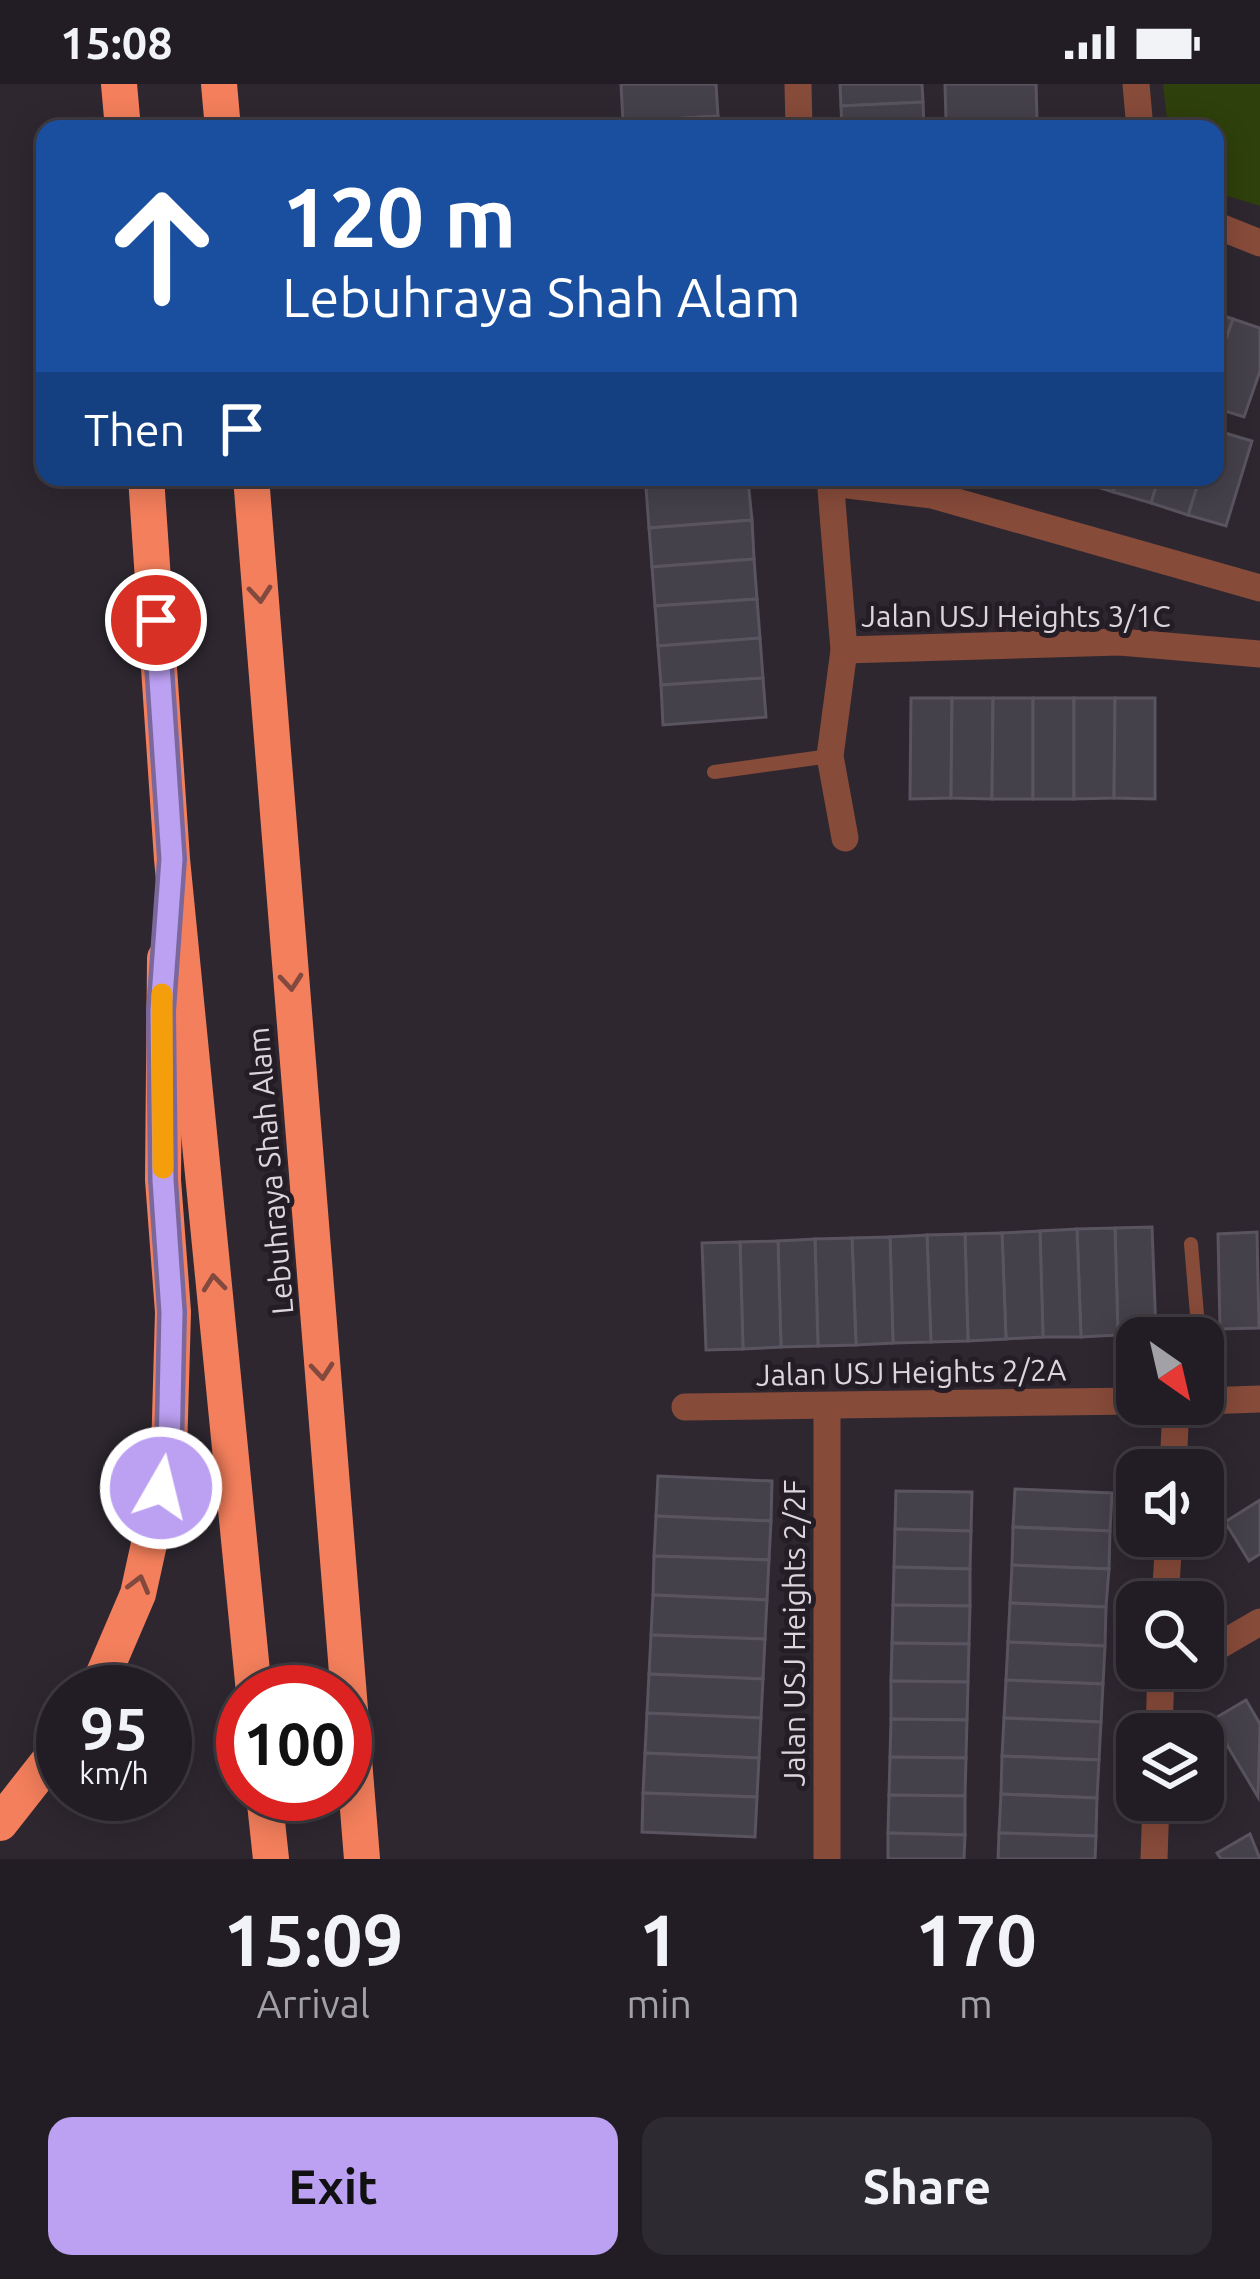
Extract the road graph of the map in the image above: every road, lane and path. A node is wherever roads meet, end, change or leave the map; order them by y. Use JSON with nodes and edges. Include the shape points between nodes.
{"nodes":[{"id":1,"x":119,"y":84,"type":"edge"},
{"id":2,"x":219,"y":84,"type":"edge"},
{"id":3,"x":798,"y":84,"type":"edge"},
{"id":4,"x":1136,"y":84,"type":"edge"},
{"id":5,"x":121,"y":120,"type":"edge"},
{"id":6,"x":222,"y":120,"type":"edge"},
{"id":7,"x":799,"y":120,"type":"edge"},
{"id":8,"x":1139,"y":120,"type":"edge"},
{"id":9,"x":1224,"y":229,"type":"edge"},
{"id":10,"x":1260,"y":243,"type":"edge"},
{"id":11,"x":147,"y":486,"type":"edge"},
{"id":12,"x":252,"y":486,"type":"edge"},
{"id":13,"x":831,"y":486,"type":"edge"},
{"id":14,"x":871,"y":486,"type":"edge"},
{"id":15,"x":1260,"y":588,"type":"edge"},
{"id":16,"x":844,"y":650,"type":"junction"},
{"id":17,"x":1260,"y":654,"type":"edge"},
{"id":18,"x":830,"y":756,"type":"junction"},
{"id":19,"x":714,"y":772,"type":"dead end"},
{"id":20,"x":844,"y":838,"type":"dead end"},
{"id":21,"x":172,"y":859,"type":"junction"},
{"id":22,"x":1191,"y":1244,"type":"dead end"},
{"id":23,"x":1197,"y":1317,"type":"edge"},
{"id":24,"x":1260,"y":1399,"type":"edge"},
{"id":25,"x":1224,"y":1400,"type":"edge"},
{"id":26,"x":1116,"y":1402,"type":"edge"},
{"id":27,"x":827,"y":1406,"type":"junction"},
{"id":28,"x":685,"y":1407,"type":"dead end"},
{"id":29,"x":1260,"y":1622,"type":"edge"},
{"id":30,"x":1224,"y":1642,"type":"edge"},
{"id":31,"x":108,"y":1665,"type":"edge"},
{"id":32,"x":251,"y":1665,"type":"edge"},
{"id":33,"x":36,"y":1777,"type":"edge"},
{"id":34,"x":267,"y":1821,"type":"edge"},
{"id":35,"x":1155,"y":1821,"type":"edge"},
{"id":36,"x":0,"y":1823,"type":"edge"},
{"id":37,"x":271,"y":1859,"type":"edge"},
{"id":38,"x":362,"y":1859,"type":"edge"},
{"id":39,"x":827,"y":1859,"type":"edge"},
{"id":40,"x":1154,"y":1859,"type":"edge"}],
"edges":[{"from":1,"to":5,"type":"highway"},
{"from":2,"to":6,"type":"highway"},
{"from":3,"to":7,"type":"street"},
{"from":4,"to":8,"type":"street"},
{"from":9,"to":10,"type":"street"},
{"from":11,"to":21,"type":"highway"},
{"from":12,"to":38,"type":"highway","name":"Lebuhraya Shah Alam","one_way":true},
{"from":13,"to":16,"type":"street"},
{"from":14,"to":15,"type":"street","name":"Jalan USJ Heights 3/1C","via":[[932,495]]},
{"from":16,"to":17,"type":"street","name":"Jalan USJ Heights 3/1C","via":[[1120,642]]},
{"from":16,"to":18,"type":"street"},
{"from":18,"to":19,"type":"lane"},
{"from":18,"to":20,"type":"street"},
{"from":31,"to":21,"type":"highway","one_way":true,"via":[[138,1594],[169,1453],[161,1011]]},
{"from":32,"to":21,"type":"highway","one_way":true},
{"from":22,"to":23,"type":"lane"},
{"from":24,"to":25,"type":"street"},
{"from":26,"to":27,"type":"street","name":"Jalan USJ Heights 2/2A"},
{"from":27,"to":28,"type":"street","name":"Jalan USJ Heights 2/2A"},
{"from":27,"to":39,"type":"street","name":"Jalan USJ Heights 2/2F"},
{"from":29,"to":30,"type":"street"},
{"from":33,"to":36,"type":"highway"},
{"from":34,"to":37,"type":"highway"},
{"from":35,"to":40,"type":"street"}]}
